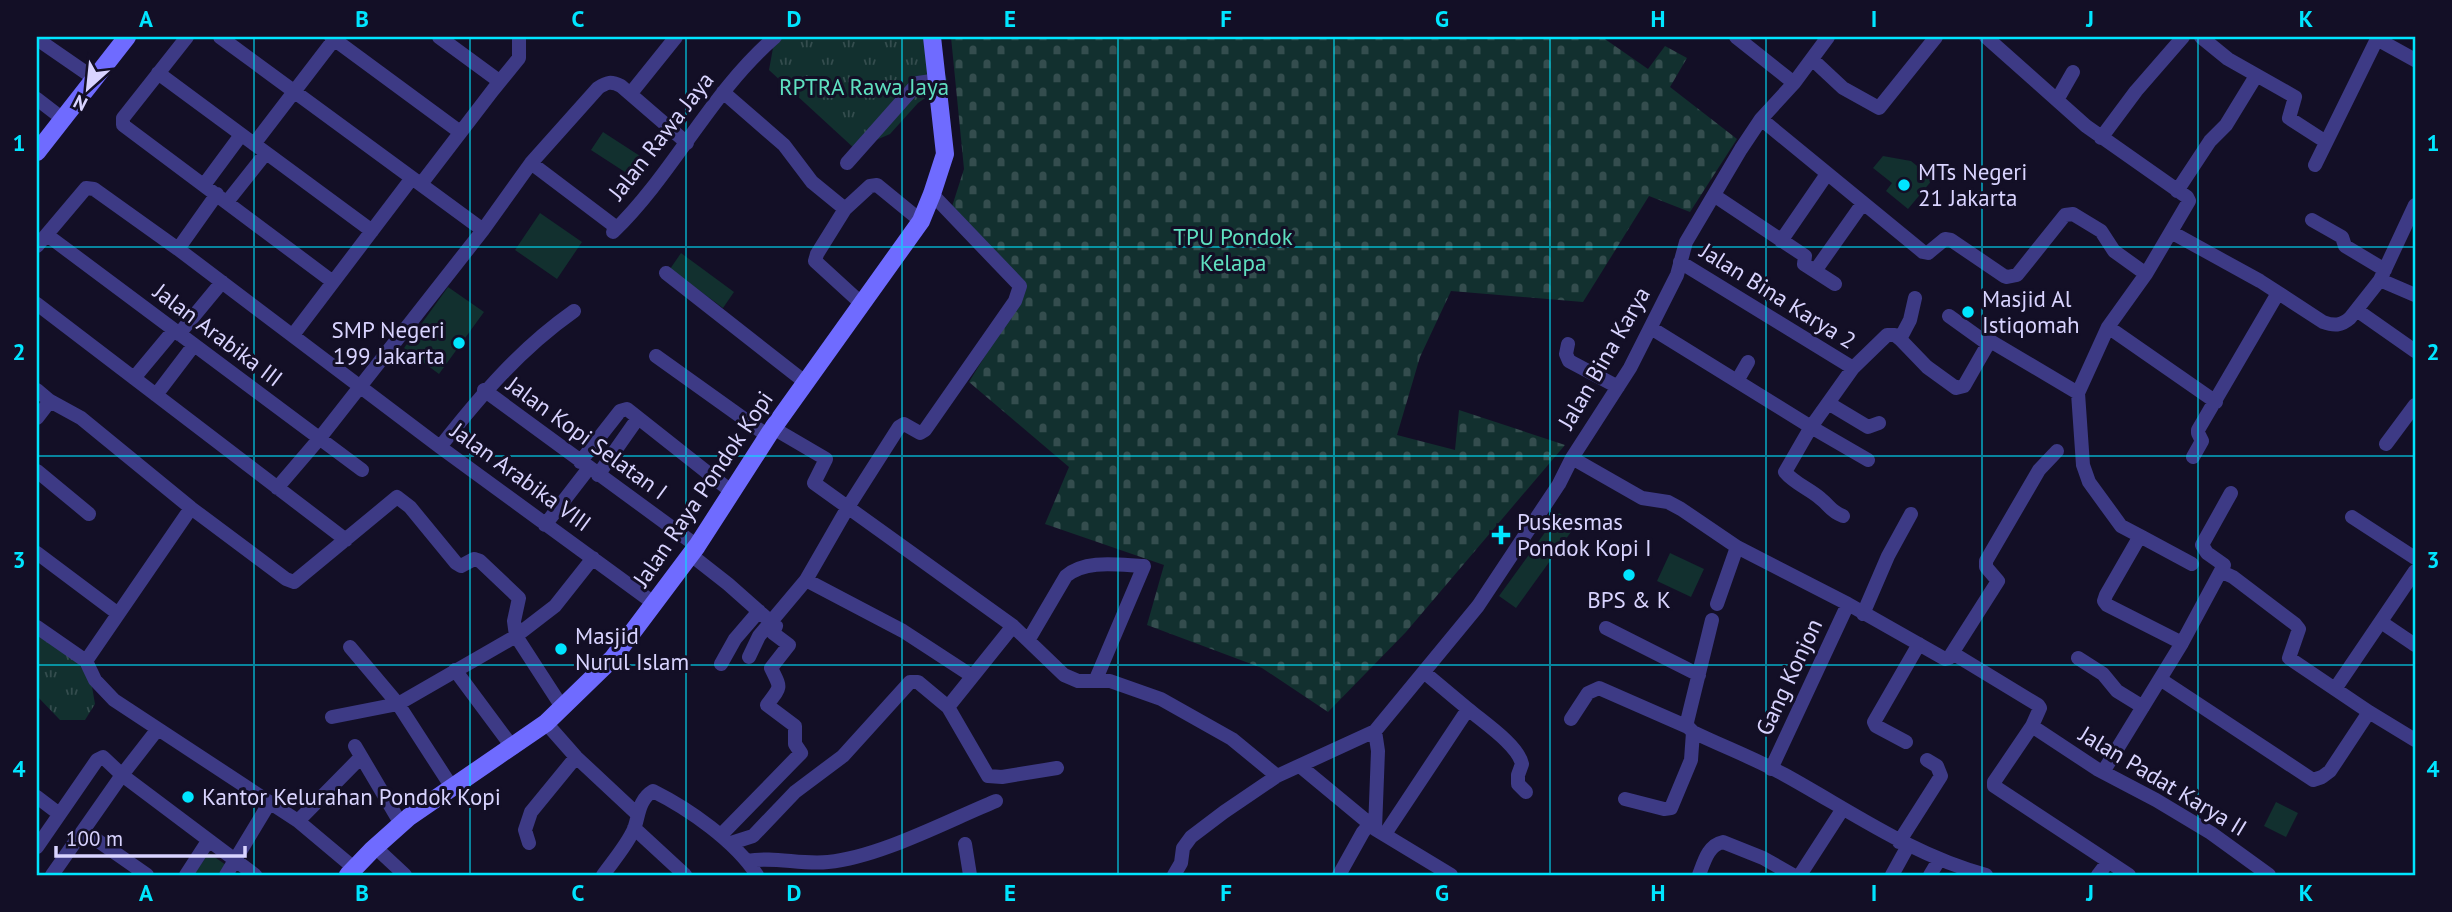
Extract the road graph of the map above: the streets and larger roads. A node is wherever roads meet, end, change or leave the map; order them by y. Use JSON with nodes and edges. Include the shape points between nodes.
{"nodes":[{"id":1,"x":127,"y":37,"type":"edge"},
{"id":2,"x":187,"y":37,"type":"edge"},
{"id":3,"x":220,"y":37,"type":"edge"},
{"id":4,"x":439,"y":37,"type":"edge"},
{"id":5,"x":519,"y":37,"type":"edge"},
{"id":6,"x":676,"y":37,"type":"edge"},
{"id":7,"x":932,"y":37,"type":"edge"},
{"id":8,"x":1736,"y":37,"type":"edge"},
{"id":9,"x":1828,"y":37,"type":"edge"},
{"id":10,"x":1936,"y":37,"type":"edge"},
{"id":11,"x":1986,"y":37,"type":"edge"},
{"id":12,"x":2183,"y":37,"type":"edge"},
{"id":13,"x":2201,"y":37,"type":"edge"},
{"id":14,"x":334,"y":38,"type":"edge"},
{"id":15,"x":2378,"y":38,"type":"edge"},
{"id":16,"x":37,"y":39,"type":"edge"},
{"id":17,"x":765,"y":40,"type":"edge"},
{"id":18,"x":1813,"y":60,"type":"junction"},
{"id":19,"x":2415,"y":60,"type":"edge"},
{"id":20,"x":2073,"y":72,"type":"dead end"},
{"id":21,"x":158,"y":73,"type":"junction"},
{"id":22,"x":2256,"y":76,"type":"junction"},
{"id":23,"x":95,"y":79,"type":"junction"},
{"id":24,"x":938,"y":80,"type":"junction"},
{"id":25,"x":499,"y":81,"type":"junction"},
{"id":26,"x":1794,"y":83,"type":"junction"},
{"id":27,"x":294,"y":92,"type":"junction"},
{"id":28,"x":723,"y":92,"type":"junction"},
{"id":29,"x":631,"y":93,"type":"junction"},
{"id":30,"x":37,"y":99,"type":"edge"},
{"id":31,"x":2057,"y":100,"type":"junction"},
{"id":32,"x":63,"y":119,"type":"junction"},
{"id":33,"x":1761,"y":119,"type":"junction"},
{"id":34,"x":460,"y":132,"type":"junction"},
{"id":35,"x":240,"y":135,"type":"junction"},
{"id":36,"x":2101,"y":138,"type":"junction"},
{"id":37,"x":2326,"y":142,"type":"junction"},
{"id":38,"x":687,"y":144,"type":"junction"},
{"id":39,"x":260,"y":148,"type":"junction"},
{"id":40,"x":37,"y":152,"type":"edge"},
{"id":41,"x":531,"y":163,"type":"junction"},
{"id":42,"x":847,"y":163,"type":"dead end"},
{"id":43,"x":2315,"y":165,"type":"dead end"},
{"id":44,"x":1827,"y":174,"type":"junction"},
{"id":45,"x":416,"y":181,"type":"junction"},
{"id":46,"x":204,"y":185,"type":"junction"},
{"id":47,"x":2177,"y":191,"type":"junction"},
{"id":48,"x":932,"y":194,"type":"junction"},
{"id":49,"x":1715,"y":195,"type":"junction"},
{"id":50,"x":222,"y":198,"type":"junction"},
{"id":51,"x":1863,"y":203,"type":"junction"},
{"id":52,"x":2415,"y":205,"type":"edge"},
{"id":53,"x":845,"y":209,"type":"junction"},
{"id":54,"x":2312,"y":220,"type":"dead end"},
{"id":55,"x":921,"y":221,"type":"junction"},
{"id":56,"x":483,"y":230,"type":"junction"},
{"id":57,"x":372,"y":231,"type":"junction"},
{"id":58,"x":2171,"y":232,"type":"junction"},
{"id":59,"x":41,"y":239,"type":"edge"},
{"id":60,"x":1781,"y":241,"type":"junction"},
{"id":61,"x":178,"y":249,"type":"junction"},
{"id":62,"x":1680,"y":262,"type":"junction"},
{"id":63,"x":1815,"y":271,"type":"junction"},
{"id":64,"x":666,"y":273,"type":"dead end"},
{"id":65,"x":2146,"y":274,"type":"junction"},
{"id":66,"x":2382,"y":275,"type":"junction"},
{"id":67,"x":222,"y":282,"type":"junction"},
{"id":68,"x":333,"y":282,"type":"junction"},
{"id":69,"x":1835,"y":284,"type":"dead end"},
{"id":70,"x":2278,"y":293,"type":"junction"},
{"id":71,"x":2415,"y":295,"type":"edge"},
{"id":72,"x":1915,"y":298,"type":"dead end"},
{"id":73,"x":37,"y":304,"type":"edge"},
{"id":74,"x":862,"y":304,"type":"junction"},
{"id":75,"x":574,"y":311,"type":"dead end"},
{"id":76,"x":2358,"y":311,"type":"junction"},
{"id":77,"x":1949,"y":316,"type":"dead end"},
{"id":78,"x":2108,"y":327,"type":"junction"},
{"id":79,"x":1651,"y":328,"type":"junction"},
{"id":80,"x":176,"y":332,"type":"junction"},
{"id":81,"x":293,"y":335,"type":"junction"},
{"id":82,"x":1898,"y":337,"type":"junction"},
{"id":83,"x":1568,"y":344,"type":"dead end"},
{"id":84,"x":1988,"y":344,"type":"junction"},
{"id":85,"x":194,"y":345,"type":"junction"},
{"id":86,"x":2415,"y":351,"type":"edge"},
{"id":87,"x":656,"y":356,"type":"dead end"},
{"id":88,"x":1748,"y":362,"type":"dead end"},
{"id":89,"x":1853,"y":368,"type":"junction"},
{"id":90,"x":134,"y":378,"type":"junction"},
{"id":91,"x":805,"y":382,"type":"junction"},
{"id":92,"x":1737,"y":382,"type":"junction"},
{"id":93,"x":361,"y":385,"type":"junction"},
{"id":94,"x":1618,"y":387,"type":"junction"},
{"id":95,"x":37,"y":390,"type":"edge"},
{"id":96,"x":484,"y":390,"type":"junction"},
{"id":97,"x":2078,"y":393,"type":"junction"},
{"id":98,"x":156,"y":395,"type":"junction"},
{"id":99,"x":50,"y":401,"type":"junction"},
{"id":100,"x":2216,"y":402,"type":"junction"},
{"id":101,"x":1828,"y":403,"type":"junction"},
{"id":102,"x":2415,"y":405,"type":"edge"},
{"id":103,"x":37,"y":418,"type":"edge"},
{"id":104,"x":638,"y":418,"type":"junction"},
{"id":105,"x":1879,"y":423,"type":"dead end"},
{"id":106,"x":1811,"y":427,"type":"junction"},
{"id":107,"x":770,"y":432,"type":"junction"},
{"id":108,"x":319,"y":439,"type":"junction"},
{"id":109,"x":2386,"y":444,"type":"dead end"},
{"id":110,"x":440,"y":447,"type":"junction"},
{"id":111,"x":2057,"y":451,"type":"dead end"},
{"id":112,"x":2193,"y":457,"type":"dead end"},
{"id":113,"x":1572,"y":458,"type":"junction"},
{"id":114,"x":1868,"y":460,"type":"dead end"},
{"id":115,"x":589,"y":468,"type":"junction"},
{"id":116,"x":362,"y":470,"type":"dead end"},
{"id":117,"x":37,"y":471,"type":"edge"},
{"id":118,"x":277,"y":488,"type":"junction"},
{"id":119,"x":732,"y":492,"type":"junction"},
{"id":120,"x":2231,"y":493,"type":"dead end"},
{"id":121,"x":848,"y":507,"type":"junction"},
{"id":122,"x":191,"y":508,"type":"junction"},
{"id":123,"x":89,"y":514,"type":"dead end"},
{"id":124,"x":1911,"y":514,"type":"dead end"},
{"id":125,"x":1843,"y":516,"type":"dead end"},
{"id":126,"x":2352,"y":517,"type":"dead end"},
{"id":127,"x":545,"y":525,"type":"junction"},
{"id":128,"x":2140,"y":536,"type":"junction"},
{"id":129,"x":346,"y":540,"type":"junction"},
{"id":130,"x":1737,"y":547,"type":"junction"},
{"id":131,"x":694,"y":551,"type":"junction"},
{"id":132,"x":37,"y":553,"type":"edge"},
{"id":133,"x":593,"y":558,"type":"junction"},
{"id":134,"x":2415,"y":558,"type":"edge"},
{"id":135,"x":2192,"y":564,"type":"dead end"},
{"id":136,"x":2415,"y":571,"type":"edge"},
{"id":137,"x":2222,"y":572,"type":"junction"},
{"id":138,"x":806,"y":580,"type":"junction"},
{"id":139,"x":655,"y":604,"type":"junction"},
{"id":140,"x":1717,"y":604,"type":"dead end"},
{"id":141,"x":1848,"y":604,"type":"junction"},
{"id":142,"x":759,"y":611,"type":"junction"},
{"id":143,"x":117,"y":613,"type":"junction"},
{"id":144,"x":1863,"y":614,"type":"junction"},
{"id":145,"x":1712,"y":620,"type":"dead end"},
{"id":146,"x":2381,"y":622,"type":"junction"},
{"id":147,"x":772,"y":623,"type":"junction"},
{"id":148,"x":1013,"y":626,"type":"junction"},
{"id":149,"x":37,"y":627,"type":"edge"},
{"id":150,"x":1606,"y":628,"type":"dead end"},
{"id":151,"x":516,"y":636,"type":"junction"},
{"id":152,"x":1029,"y":639,"type":"junction"},
{"id":153,"x":2182,"y":643,"type":"junction"},
{"id":154,"x":1919,"y":644,"type":"junction"},
{"id":155,"x":2415,"y":645,"type":"edge"},
{"id":156,"x":350,"y":647,"type":"dead end"},
{"id":157,"x":1954,"y":654,"type":"junction"},
{"id":158,"x":749,"y":657,"type":"dead end"},
{"id":159,"x":2078,"y":658,"type":"dead end"},
{"id":160,"x":86,"y":661,"type":"junction"},
{"id":161,"x":721,"y":664,"type":"dead end"},
{"id":162,"x":455,"y":670,"type":"junction"},
{"id":163,"x":1424,"y":673,"type":"junction"},
{"id":164,"x":972,"y":676,"type":"junction"},
{"id":165,"x":1699,"y":676,"type":"junction"},
{"id":166,"x":1096,"y":679,"type":"junction"},
{"id":167,"x":2160,"y":679,"type":"junction"},
{"id":168,"x":2336,"y":689,"type":"junction"},
{"id":169,"x":398,"y":704,"type":"junction"},
{"id":170,"x":562,"y":707,"type":"junction"},
{"id":171,"x":948,"y":707,"type":"junction"},
{"id":172,"x":2143,"y":707,"type":"junction"},
{"id":173,"x":1468,"y":709,"type":"junction"},
{"id":174,"x":2369,"y":712,"type":"junction"},
{"id":175,"x":332,"y":717,"type":"dead end"},
{"id":176,"x":1571,"y":719,"type":"dead end"},
{"id":177,"x":546,"y":723,"type":"junction"},
{"id":178,"x":2032,"y":726,"type":"junction"},
{"id":179,"x":157,"y":730,"type":"junction"},
{"id":180,"x":1690,"y":730,"type":"junction"},
{"id":181,"x":1376,"y":731,"type":"junction"},
{"id":182,"x":2412,"y":732,"type":"edge"},
{"id":183,"x":1906,"y":742,"type":"dead end"},
{"id":184,"x":513,"y":748,"type":"junction"},
{"id":185,"x":576,"y":757,"type":"junction"},
{"id":186,"x":1927,"y":760,"type":"dead end"},
{"id":187,"x":1300,"y":766,"type":"junction"},
{"id":188,"x":1056,"y":768,"type":"dead end"},
{"id":189,"x":1771,"y":769,"type":"junction"},
{"id":190,"x":2103,"y":772,"type":"junction"},
{"id":191,"x":121,"y":775,"type":"junction"},
{"id":192,"x":1278,"y":776,"type":"junction"},
{"id":193,"x":451,"y":786,"type":"junction"},
{"id":194,"x":1526,"y":792,"type":"dead end"},
{"id":195,"x":37,"y":797,"type":"edge"},
{"id":196,"x":1625,"y":799,"type":"dead end"},
{"id":197,"x":996,"y":801,"type":"dead end"},
{"id":198,"x":270,"y":802,"type":"junction"},
{"id":199,"x":1842,"y":810,"type":"junction"},
{"id":200,"x":58,"y":813,"type":"junction"},
{"id":201,"x":298,"y":821,"type":"junction"},
{"id":202,"x":635,"y":821,"type":"junction"},
{"id":203,"x":401,"y":824,"type":"junction"},
{"id":204,"x":1377,"y":829,"type":"junction"},
{"id":205,"x":84,"y":831,"type":"junction"},
{"id":206,"x":726,"y":839,"type":"junction"},
{"id":207,"x":208,"y":841,"type":"junction"},
{"id":208,"x":529,"y":843,"type":"dead end"},
{"id":209,"x":965,"y":844,"type":"dead end"},
{"id":210,"x":1903,"y":844,"type":"junction"},
{"id":211,"x":37,"y":847,"type":"edge"},
{"id":212,"x":375,"y":847,"type":"junction"},
{"id":213,"x":1939,"y":860,"type":"junction"},
{"id":214,"x":236,"y":861,"type":"junction"},
{"id":215,"x":747,"y":861,"type":"junction"},
{"id":216,"x":2108,"y":862,"type":"junction"},
{"id":217,"x":351,"y":872,"type":"edge"},
{"id":218,"x":52,"y":875,"type":"edge"},
{"id":219,"x":147,"y":875,"type":"edge"},
{"id":220,"x":186,"y":875,"type":"edge"},
{"id":221,"x":226,"y":875,"type":"edge"},
{"id":222,"x":255,"y":875,"type":"edge"},
{"id":223,"x":405,"y":875,"type":"edge"},
{"id":224,"x":603,"y":875,"type":"edge"},
{"id":225,"x":685,"y":875,"type":"edge"},
{"id":226,"x":757,"y":875,"type":"edge"},
{"id":227,"x":970,"y":875,"type":"edge"},
{"id":228,"x":1174,"y":875,"type":"edge"},
{"id":229,"x":1339,"y":875,"type":"edge"},
{"id":230,"x":1451,"y":875,"type":"edge"},
{"id":231,"x":1699,"y":875,"type":"edge"},
{"id":232,"x":1793,"y":875,"type":"edge"},
{"id":233,"x":1800,"y":875,"type":"edge"},
{"id":234,"x":1892,"y":875,"type":"edge"},
{"id":235,"x":1930,"y":875,"type":"edge"},
{"id":236,"x":1986,"y":875,"type":"edge"},
{"id":237,"x":2098,"y":875,"type":"edge"},
{"id":238,"x":2129,"y":875,"type":"edge"},
{"id":239,"x":2269,"y":875,"type":"edge"}],
"edges":[{"from":1,"to":23,"type":"street"},
{"from":2,"to":21,"type":"street"},
{"from":3,"to":27,"type":"street"},
{"from":4,"to":25,"type":"street"},
{"from":5,"to":25,"type":"street","via":[[521,56]]},
{"from":6,"to":29,"type":"street"},
{"from":7,"to":24,"type":"street","name":"Jalan Raya Pondok Kopi"},
{"from":8,"to":26,"type":"street"},
{"from":9,"to":18,"type":"street","name":"Jalan Bina Karya"},
{"from":10,"to":18,"type":"street","via":[[1880,108],[1843,88]]},
{"from":11,"to":31,"type":"street"},
{"from":12,"to":36,"type":"street"},
{"from":13,"to":22,"type":"street"},
{"from":14,"to":27,"type":"street"},
{"from":14,"to":34,"type":"street"},
{"from":15,"to":19,"type":"street"},
{"from":15,"to":37,"type":"street"},
{"from":16,"to":23,"type":"street"},
{"from":17,"to":28,"type":"street","name":"Jalan Rawa Jaya"},
{"from":18,"to":26,"type":"street","name":"Jalan Bina Karya"},
{"from":20,"to":31,"type":"street"},
{"from":21,"to":35,"type":"street"},
{"from":21,"to":46,"type":"street","via":[[123,118],[123,125]]},
{"from":22,"to":37,"type":"street","via":[[2295,97],[2290,119]]},
{"from":22,"to":47,"type":"street"},
{"from":23,"to":32,"type":"street"},
{"from":24,"to":42,"type":"street","via":[[918,83]]},
{"from":24,"to":48,"type":"street","name":"Jalan Raya Pondok Kopi","via":[[945,154]]},
{"from":25,"to":34,"type":"street"},
{"from":26,"to":33,"type":"street","name":"Jalan Bina Karya"},
{"from":27,"to":39,"type":"street"},
{"from":27,"to":45,"type":"street"},
{"from":28,"to":38,"type":"street","name":"Jalan Rawa Jaya"},
{"from":28,"to":53,"type":"street","via":[[784,145],[812,182]]},
{"from":29,"to":38,"type":"street"},
{"from":29,"to":41,"type":"street","via":[[613,82],[605,83]]},
{"from":30,"to":32,"type":"street"},
{"from":31,"to":36,"type":"street"},
{"from":32,"to":40,"type":"street"},
{"from":33,"to":44,"type":"street"},
{"from":33,"to":49,"type":"street","name":"Jalan Bina Karya"},
{"from":34,"to":45,"type":"street"},
{"from":35,"to":39,"type":"street"},
{"from":35,"to":46,"type":"street"},
{"from":36,"to":47,"type":"street"},
{"from":37,"to":43,"type":"street"},
{"from":38,"to":41,"type":"street","name":"Jalan Rawa Jaya","via":[[615,230]]},
{"from":39,"to":50,"type":"street"},
{"from":39,"to":57,"type":"street"},
{"from":41,"to":56,"type":"street"},
{"from":44,"to":51,"type":"street"},
{"from":44,"to":60,"type":"street"},
{"from":45,"to":56,"type":"street"},
{"from":45,"to":57,"type":"street"},
{"from":46,"to":50,"type":"street"},
{"from":47,"to":58,"type":"street","via":[[2189,201]]},
{"from":48,"to":55,"type":"street","name":"Jalan Raya Pondok Kopi"},
{"from":48,"to":121,"type":"street","via":[[1020,286],[925,430],[920,433],[900,425]]},
{"from":49,"to":60,"type":"street"},
{"from":49,"to":62,"type":"street","name":"Jalan Bina Karya","via":[[1686,242]]},
{"from":50,"to":61,"type":"street"},
{"from":50,"to":68,"type":"street"},
{"from":51,"to":63,"type":"street"},
{"from":51,"to":65,"type":"street","via":[[1923,253],[1951,240],[2007,277],[2017,275],[2064,215],[2075,214],[2101,231],[2114,251]]},
{"from":52,"to":66,"type":"street"},
{"from":53,"to":55,"type":"street","via":[[877,185]]},
{"from":53,"to":74,"type":"street","via":[[815,261]]},
{"from":54,"to":66,"type":"street","via":[[2342,237],[2345,246]]},
{"from":55,"to":74,"type":"street","name":"Jalan Raya Pondok Kopi"},
{"from":56,"to":93,"type":"street"},
{"from":57,"to":68,"type":"street"},
{"from":58,"to":65,"type":"street"},
{"from":58,"to":70,"type":"street"},
{"from":59,"to":61,"type":"street","name":"Jalan Arabika VIII","via":[[86,187]]},
{"from":59,"to":80,"type":"street","name":"Jalan Arabika III"},
{"from":60,"to":63,"type":"street","via":[[1805,256],[1804,264]]},
{"from":61,"to":67,"type":"street","name":"Jalan Arabika VIII"},
{"from":62,"to":79,"type":"street","name":"Jalan Bina Karya"},
{"from":62,"to":89,"type":"street","name":"Jalan Bina Karya 2"},
{"from":63,"to":69,"type":"street"},
{"from":64,"to":91,"type":"street"},
{"from":65,"to":78,"type":"street"},
{"from":66,"to":71,"type":"street"},
{"from":66,"to":76,"type":"street"},
{"from":67,"to":80,"type":"street"},
{"from":67,"to":81,"type":"street","name":"Jalan Arabika VIII"},
{"from":68,"to":81,"type":"street"},
{"from":70,"to":76,"type":"street","via":[[2333,326],[2344,324]]},
{"from":70,"to":100,"type":"street"},
{"from":72,"to":82,"type":"street","via":[[1910,320]]},
{"from":73,"to":90,"type":"street"},
{"from":74,"to":91,"type":"street","name":"Jalan Raya Pondok Kopi"},
{"from":75,"to":96,"type":"street","via":[[542,334]]},
{"from":76,"to":86,"type":"street"},
{"from":77,"to":84,"type":"street"},
{"from":78,"to":97,"type":"street"},
{"from":78,"to":100,"type":"street"},
{"from":79,"to":92,"type":"street"},
{"from":79,"to":94,"type":"street","name":"Jalan Bina Karya"},
{"from":80,"to":85,"type":"street","name":"Jalan Arabika III"},
{"from":80,"to":90,"type":"street"},
{"from":81,"to":93,"type":"street","name":"Jalan Arabika VIII"},
{"from":82,"to":84,"type":"street","via":[[1927,368],[1956,388],[1964,386]]},
{"from":82,"to":89,"type":"street","via":[[1887,335]]},
{"from":83,"to":94,"type":"street","via":[[1569,361]]},
{"from":84,"to":97,"type":"street","via":[[2000,345]]},
{"from":85,"to":98,"type":"street"},
{"from":85,"to":108,"type":"street","name":"Jalan Arabika III"},
{"from":87,"to":107,"type":"street"},
{"from":88,"to":92,"type":"street"},
{"from":89,"to":101,"type":"street"},
{"from":90,"to":98,"type":"street"},
{"from":91,"to":107,"type":"street","name":"Jalan Raya Pondok Kopi"},
{"from":92,"to":106,"type":"street"},
{"from":93,"to":108,"type":"street"},
{"from":93,"to":110,"type":"street","name":"Jalan Arabika VIII"},
{"from":94,"to":113,"type":"street","name":"Jalan Bina Karya"},
{"from":95,"to":99,"type":"street"},
{"from":96,"to":110,"type":"street"},
{"from":96,"to":115,"type":"street","name":"Jalan Kopi Selatan I"},
{"from":97,"to":128,"type":"street","via":[[2083,465],[2089,482],[2121,526]]},
{"from":98,"to":118,"type":"street"},
{"from":99,"to":103,"type":"street"},
{"from":99,"to":122,"type":"street","via":[[93,427]]},
{"from":100,"to":112,"type":"street","via":[[2198,430],[2202,440]]},
{"from":101,"to":105,"type":"street","via":[[1868,427]]},
{"from":101,"to":106,"type":"street"},
{"from":102,"to":109,"type":"street"},
{"from":104,"to":115,"type":"street"},
{"from":104,"to":115,"type":"street","via":[[620,411]]},
{"from":104,"to":119,"type":"street"},
{"from":106,"to":114,"type":"street"},
{"from":106,"to":125,"type":"street","via":[[1785,472]]},
{"from":107,"to":119,"type":"street","name":"Jalan Raya Pondok Kopi"},
{"from":107,"to":121,"type":"street","via":[[826,459],[814,482]]},
{"from":108,"to":116,"type":"street","name":"Jalan Arabika III"},
{"from":108,"to":118,"type":"street"},
{"from":110,"to":127,"type":"street","name":"Jalan Arabika VIII"},
{"from":111,"to":157,"type":"street","via":[[2039,470],[1986,561],[1998,581]]},
{"from":113,"to":130,"type":"street","name":"Jalan Bina Karya","via":[[1642,498],[1681,509]]},
{"from":113,"to":163,"type":"street","via":[[1478,606]]},
{"from":115,"to":127,"type":"street"},
{"from":115,"to":131,"type":"street","name":"Jalan Kopi Selatan I"},
{"from":117,"to":123,"type":"street"},
{"from":118,"to":129,"type":"street"},
{"from":119,"to":131,"type":"street","name":"Jalan Raya Pondok Kopi"},
{"from":120,"to":137,"type":"street","via":[[2203,542],[2205,551],[2223,563]]},
{"from":121,"to":138,"type":"street"},
{"from":121,"to":148,"type":"street"},
{"from":122,"to":129,"type":"street","via":[[294,582]]},
{"from":122,"to":143,"type":"street"},
{"from":124,"to":144,"type":"street"},
{"from":126,"to":134,"type":"street"},
{"from":127,"to":133,"type":"street","name":"Jalan Arabika VIII"},
{"from":128,"to":135,"type":"street"},
{"from":128,"to":153,"type":"street","via":[[2104,601]]},
{"from":129,"to":151,"type":"street","via":[[403,502],[456,563],[480,561],[519,598]]},
{"from":130,"to":140,"type":"street"},
{"from":130,"to":141,"type":"street","name":"Jalan Bina Karya"},
{"from":131,"to":139,"type":"street","name":"Jalan Raya Pondok Kopi"},
{"from":131,"to":142,"type":"street","name":"Jalan Kopi Selatan I"},
{"from":132,"to":143,"type":"street"},
{"from":133,"to":139,"type":"street","name":"Jalan Arabika VIII"},
{"from":133,"to":151,"type":"street","via":[[555,606]]},
{"from":136,"to":146,"type":"street"},
{"from":137,"to":153,"type":"street"},
{"from":137,"to":168,"type":"street","via":[[2295,624],[2299,629],[2288,657]]},
{"from":138,"to":147,"type":"street"},
{"from":138,"to":164,"type":"street","via":[[903,631]]},
{"from":139,"to":170,"type":"street","name":"Jalan Raya Pondok Kopi","via":[[613,658]]},
{"from":141,"to":144,"type":"street","name":"Jalan Bina Karya"},
{"from":141,"to":189,"type":"street","name":"Gang Konjon"},
{"from":142,"to":147,"type":"street","name":"Jalan Kopi Selatan I"},
{"from":142,"to":161,"type":"street"},
{"from":143,"to":160,"type":"street"},
{"from":144,"to":154,"type":"street","name":"Jalan Bina Karya"},
{"from":145,"to":165,"type":"street"},
{"from":146,"to":155,"type":"street"},
{"from":146,"to":168,"type":"street"},
{"from":147,"to":158,"type":"street"},
{"from":147,"to":206,"type":"street","name":"Jalan Kopi Selatan I","via":[[774,633],[789,645],[771,668],[780,689],[767,705],[796,726],[795,744],[800,753]]},
{"from":148,"to":152,"type":"street"},
{"from":148,"to":164,"type":"street"},
{"from":149,"to":160,"type":"street"},
{"from":150,"to":165,"type":"street"},
{"from":151,"to":162,"type":"street"},
{"from":151,"to":170,"type":"street"},
{"from":152,"to":166,"type":"street","via":[[1064,675],[1078,681]]},
{"from":152,"to":166,"type":"street","via":[[1074,569],[1144,566]]},
{"from":153,"to":167,"type":"street"},
{"from":154,"to":157,"type":"street","name":"Jalan Bina Karya","via":[[1945,659]]},
{"from":154,"to":183,"type":"street","via":[[1874,722]]},
{"from":156,"to":169,"type":"street"},
{"from":157,"to":178,"type":"street","via":[[2038,705]]},
{"from":159,"to":172,"type":"street"},
{"from":160,"to":179,"type":"street","via":[[107,694]]},
{"from":162,"to":169,"type":"street"},
{"from":162,"to":184,"type":"street"},
{"from":163,"to":173,"type":"street"},
{"from":163,"to":181,"type":"street"},
{"from":164,"to":171,"type":"street"},
{"from":165,"to":180,"type":"street"},
{"from":166,"to":192,"type":"street","via":[[1138,690],[1185,712],[1233,739]]},
{"from":167,"to":172,"type":"street"},
{"from":167,"to":174,"type":"street","via":[[2313,780],[2330,771]]},
{"from":168,"to":174,"type":"street"},
{"from":169,"to":175,"type":"street"},
{"from":169,"to":193,"type":"street"},
{"from":170,"to":177,"type":"street","name":"Jalan Raya Pondok Kopi"},
{"from":171,"to":188,"type":"street","via":[[988,776]]},
{"from":171,"to":206,"type":"street","via":[[918,682],[910,682],[843,756],[795,792],[753,835]]},
{"from":172,"to":190,"type":"street"},
{"from":173,"to":194,"type":"street","via":[[1519,755],[1518,784]]},
{"from":173,"to":204,"type":"street"},
{"from":174,"to":182,"type":"street"},
{"from":176,"to":180,"type":"street","via":[[1588,693],[1599,688]]},
{"from":177,"to":184,"type":"street","name":"Jalan Raya Pondok Kopi"},
{"from":177,"to":185,"type":"street"},
{"from":178,"to":190,"type":"street","name":"Jalan Padat Karya II"},
{"from":178,"to":216,"type":"street","via":[[1994,786]]},
{"from":179,"to":191,"type":"street"},
{"from":179,"to":198,"type":"street"},
{"from":180,"to":189,"type":"street"},
{"from":180,"to":196,"type":"street","via":[[1691,760],[1671,807]]},
{"from":181,"to":187,"type":"street"},
{"from":181,"to":204,"type":"street"},
{"from":184,"to":193,"type":"street","name":"Jalan Raya Pondok Kopi"},
{"from":185,"to":202,"type":"street"},
{"from":185,"to":208,"type":"street","via":[[531,812],[525,830]]},
{"from":186,"to":210,"type":"street","via":[[1937,766],[1941,776]]},
{"from":187,"to":192,"type":"street"},
{"from":187,"to":204,"type":"street"},
{"from":189,"to":199,"type":"street"},
{"from":190,"to":239,"type":"street","name":"Jalan Padat Karya II","via":[[2211,833]]},
{"from":191,"to":200,"type":"street","via":[[101,757]]},
{"from":191,"to":205,"type":"street"},
{"from":191,"to":207,"type":"street"},
{"from":192,"to":228,"type":"street","via":[[1198,831],[1183,848]]},
{"from":193,"to":203,"type":"street","name":"Jalan Raya Pondok Kopi"},
{"from":195,"to":200,"type":"street"},
{"from":197,"to":215,"type":"street","via":[[852,858],[806,863]]},
{"from":198,"to":201,"type":"street"},
{"from":198,"to":214,"type":"street"},
{"from":199,"to":210,"type":"street"},
{"from":199,"to":233,"type":"street"},
{"from":200,"to":211,"type":"street"},
{"from":201,"to":203,"type":"street","via":[[358,752]]},
{"from":201,"to":217,"type":"street"},
{"from":202,"to":206,"type":"street","via":[[653,791]]},
{"from":202,"to":224,"type":"street"},
{"from":202,"to":225,"type":"street"},
{"from":203,"to":212,"type":"street","name":"Jalan Raya Pondok Kopi"},
{"from":204,"to":229,"type":"street","via":[[1363,832]]},
{"from":204,"to":230,"type":"street"},
{"from":205,"to":218,"type":"street"},
{"from":205,"to":219,"type":"street"},
{"from":206,"to":215,"type":"street"},
{"from":207,"to":214,"type":"street"},
{"from":207,"to":220,"type":"street"},
{"from":209,"to":227,"type":"street"},
{"from":210,"to":213,"type":"street"},
{"from":210,"to":234,"type":"street"},
{"from":212,"to":217,"type":"street","name":"Jalan Raya Pondok Kopi"},
{"from":212,"to":223,"type":"street"},
{"from":213,"to":235,"type":"street"},
{"from":213,"to":236,"type":"street"},
{"from":214,"to":221,"type":"street"},
{"from":214,"to":222,"type":"street"},
{"from":215,"to":226,"type":"street"},
{"from":216,"to":237,"type":"street"},
{"from":216,"to":238,"type":"street"},
{"from":231,"to":232,"type":"street","via":[[1712,848],[1723,842]]}]}
